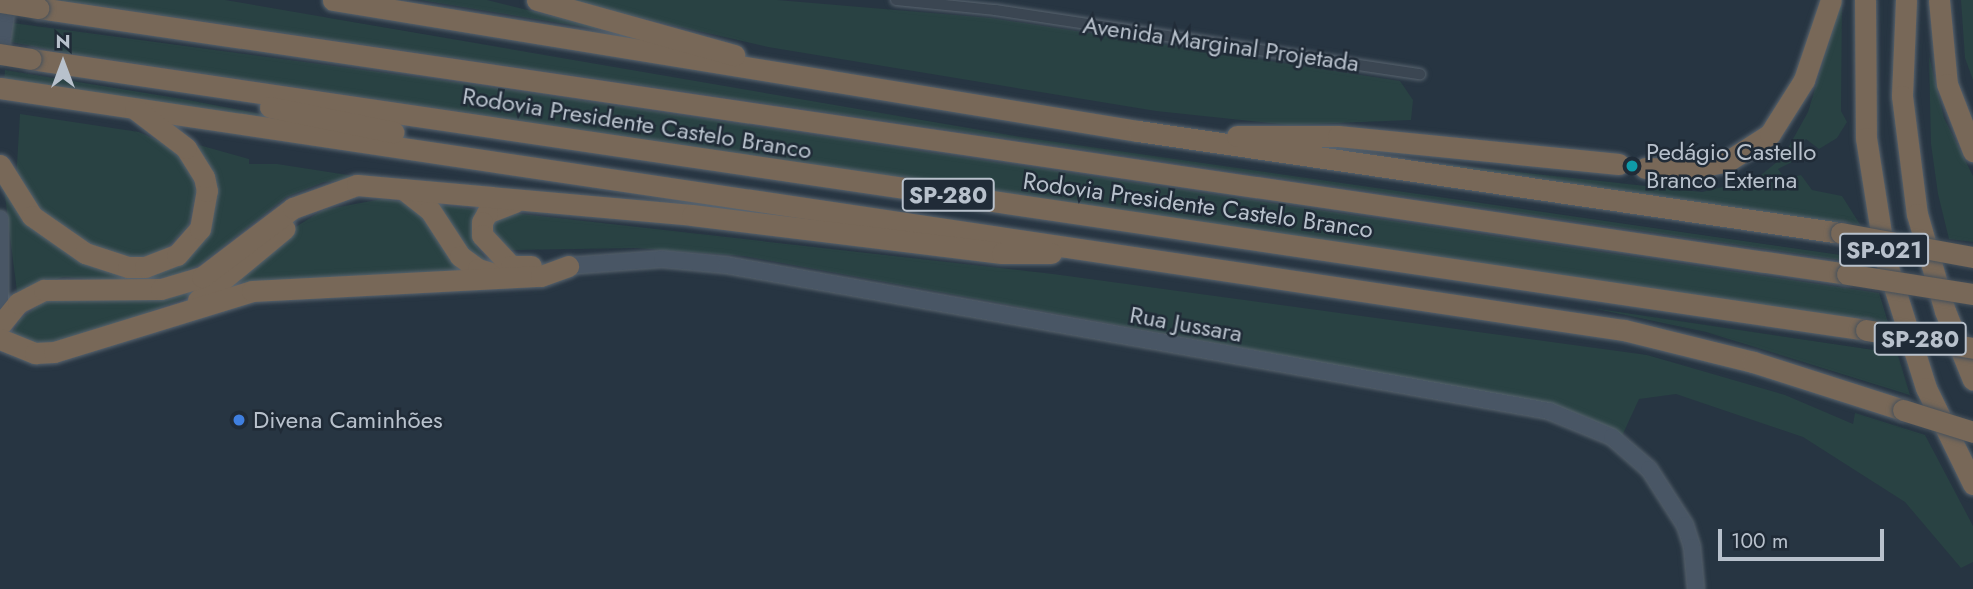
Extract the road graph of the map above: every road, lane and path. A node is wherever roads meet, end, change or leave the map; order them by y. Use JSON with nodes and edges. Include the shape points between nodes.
{"nodes":[{"id":1,"x":8,"y":0,"type":"edge"},
{"id":2,"x":333,"y":0,"type":"edge"},
{"id":3,"x":537,"y":0,"type":"edge"},
{"id":4,"x":896,"y":0,"type":"edge"},
{"id":5,"x":1832,"y":0,"type":"edge"},
{"id":6,"x":1865,"y":0,"type":"edge"},
{"id":7,"x":1906,"y":0,"type":"edge"},
{"id":8,"x":1939,"y":0,"type":"edge"},
{"id":9,"x":0,"y":2,"type":"edge"},
{"id":10,"x":0,"y":55,"type":"edge"},
{"id":11,"x":1420,"y":74,"type":"dead end"},
{"id":12,"x":178,"y":82,"type":"junction"},
{"id":13,"x":827,"y":82,"type":"junction"},
{"id":14,"x":0,"y":88,"type":"edge"},
{"id":15,"x":127,"y":104,"type":"junction"},
{"id":16,"x":1208,"y":141,"type":"junction"},
{"id":17,"x":1973,"y":151,"type":"edge"},
{"id":18,"x":1619,"y":164,"type":"dead end"},
{"id":19,"x":0,"y":165,"type":"edge"},
{"id":20,"x":1645,"y":168,"type":"dead end"},
{"id":21,"x":645,"y":183,"type":"junction"},
{"id":22,"x":357,"y":185,"type":"junction"},
{"id":23,"x":398,"y":186,"type":"junction"},
{"id":24,"x":526,"y":200,"type":"junction"},
{"id":25,"x":0,"y":219,"type":"edge"},
{"id":26,"x":1100,"y":249,"type":"junction"},
{"id":27,"x":1973,"y":257,"type":"edge"},
{"id":28,"x":568,"y":266,"type":"junction"},
{"id":29,"x":508,"y":278,"type":"junction"},
{"id":30,"x":1973,"y":294,"type":"edge"},
{"id":31,"x":189,"y":307,"type":"junction"},
{"id":32,"x":0,"y":325,"type":"edge"},
{"id":33,"x":0,"y":340,"type":"edge"},
{"id":34,"x":1973,"y":348,"type":"edge"},
{"id":35,"x":1973,"y":380,"type":"edge"},
{"id":36,"x":1973,"y":432,"type":"edge"},
{"id":37,"x":1973,"y":484,"type":"edge"},
{"id":38,"x":1696,"y":589,"type":"edge"}],
"edges":[{"from":1,"to":10,"type":"main road"},
{"from":2,"to":13,"type":"highway"},
{"from":3,"to":13,"type":"highway"},
{"from":4,"to":11,"type":"street","name":"Avenida Marginal Projetada","via":[[995,10]]},
{"from":5,"to":20,"type":"highway","via":[[1804,80],[1770,134],[1728,161],[1690,169]]},
{"from":6,"to":37,"type":"highway","number":"SP-021","via":[[1866,138],[1885,258],[1926,388]]},
{"from":7,"to":35,"type":"highway","number":"SP-021","via":[[1902,96],[1917,214],[1945,311]]},
{"from":8,"to":17,"type":"highway","via":[[1947,84]]},
{"from":9,"to":30,"type":"highway","name":"Rodovia Presidente Castelo Branco","number":"SP-280","bridge":true},
{"from":10,"to":12,"type":"highway","name":"Rodovia Presidente Castelo Branco","number":"SP-280","bridge":true},
{"from":12,"to":21,"type":"highway","via":[[229,99],[603,170]]},
{"from":12,"to":34,"type":"highway","name":"Rodovia Presidente Castelo Branco","number":"SP-280","bridge":true},
{"from":13,"to":16,"type":"highway"},
{"from":14,"to":15,"type":"highway"},
{"from":15,"to":19,"type":"highway","via":[[186,148],[204,177],[207,191],[200,229],[177,255],[145,267],[128,267],[85,253],[32,216]]},
{"from":15,"to":21,"type":"highway"},
{"from":16,"to":18,"type":"highway","via":[[1254,135],[1338,136]]},
{"from":16,"to":27,"type":"highway","bridge":true,"via":[[1841,233]]},
{"from":21,"to":26,"type":"highway"},
{"from":22,"to":23,"type":"highway"},
{"from":22,"to":31,"type":"highway","via":[[304,213]]},
{"from":22,"to":32,"type":"highway","via":[[293,208],[202,276],[161,289],[44,290],[18,303]]},
{"from":23,"to":24,"type":"highway"},
{"from":23,"to":29,"type":"highway","via":[[430,209],[460,256],[478,269]]},
{"from":24,"to":26,"type":"highway","via":[[1002,253]]},
{"from":24,"to":28,"type":"highway","via":[[488,213],[481,227],[486,243],[511,266]]},
{"from":25,"to":32,"type":"main road"},
{"from":26,"to":36,"type":"highway","bridge":true,"via":[[1624,330],[1752,362]]},
{"from":28,"to":29,"type":"highway","via":[[541,276]]},
{"from":28,"to":38,"type":"main road","name":"Rua Jussara","via":[[662,259],[726,265],[1549,411],[1612,437],[1649,469],[1685,525]]},
{"from":29,"to":31,"type":"highway","via":[[252,291]]},
{"from":31,"to":33,"type":"highway","via":[[98,341],[35,353]]}]}
